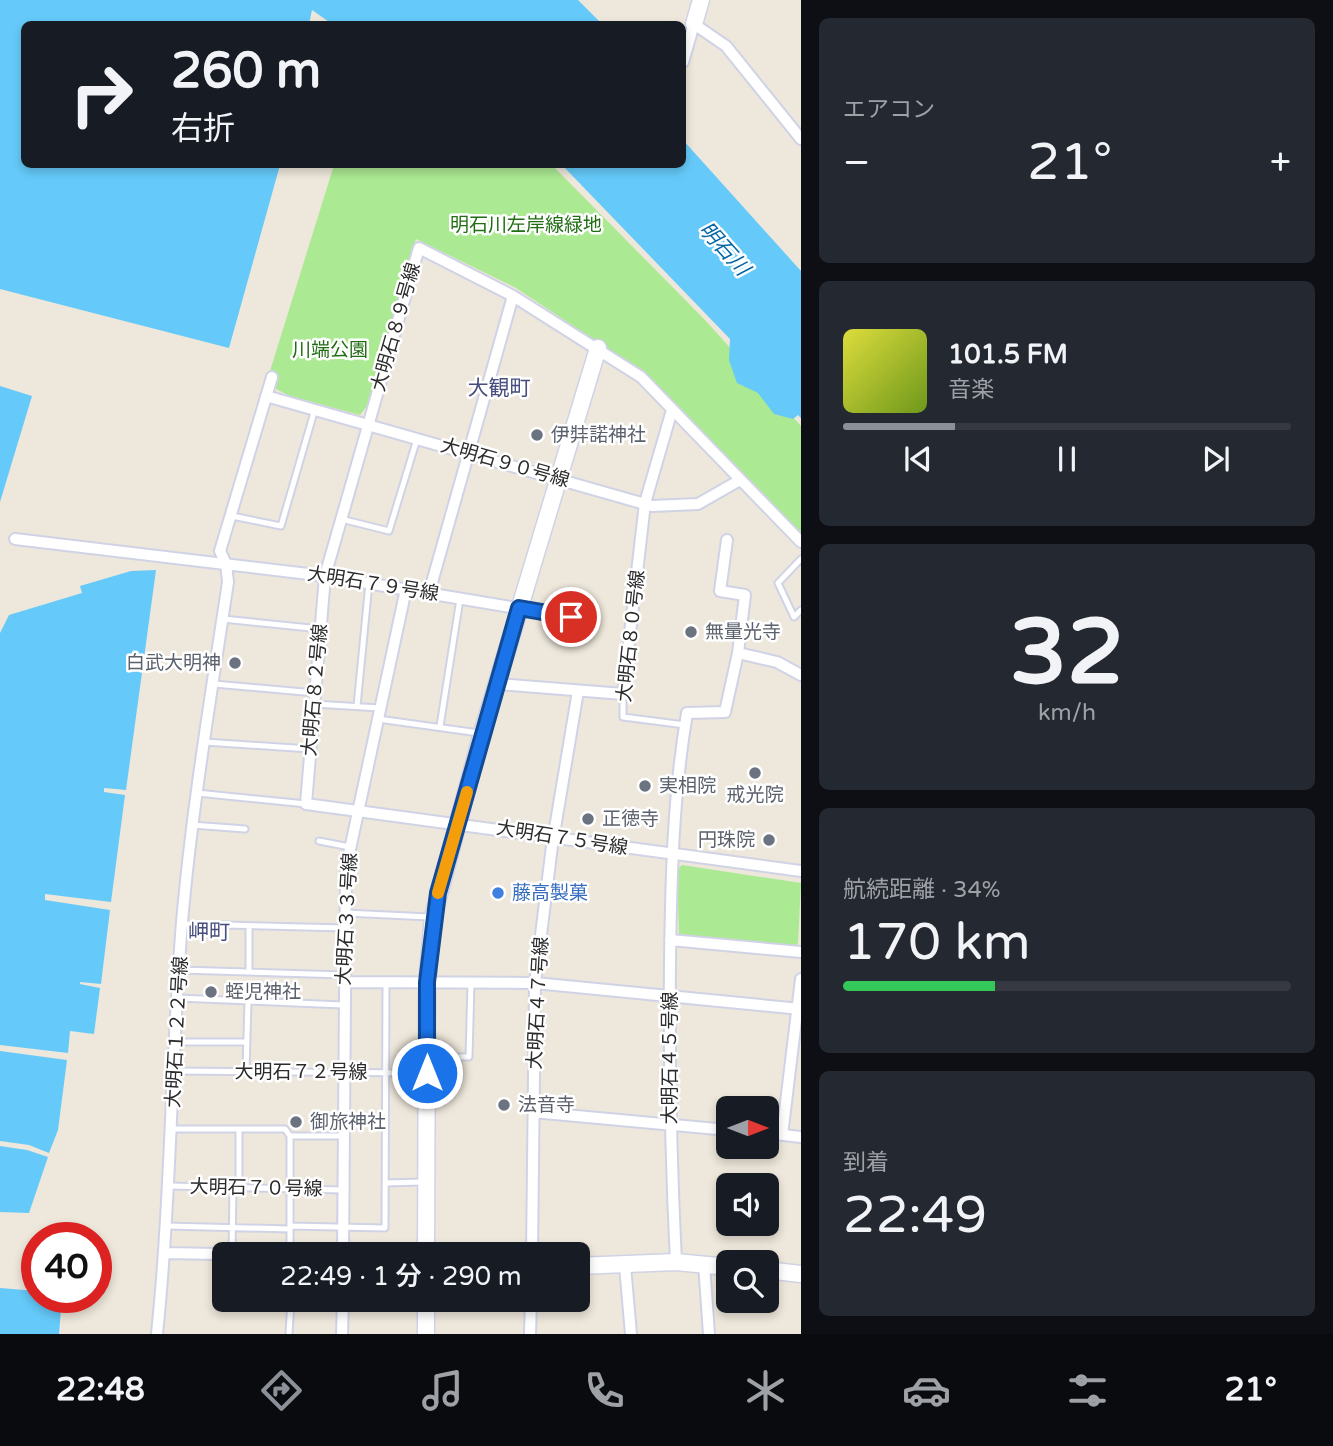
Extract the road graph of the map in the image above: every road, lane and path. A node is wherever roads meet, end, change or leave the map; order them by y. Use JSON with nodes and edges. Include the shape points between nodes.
{"nodes":[{"id":1,"x":701,"y":0,"type":"edge"},
{"id":2,"x":694,"y":24,"type":"junction"},
{"id":3,"x":686,"y":49,"type":"edge"},
{"id":4,"x":801,"y":139,"type":"edge"},
{"id":5,"x":513,"y":296,"type":"junction"},
{"id":6,"x":598,"y":348,"type":"junction"},
{"id":7,"x":272,"y":377,"type":"dead end"},
{"id":8,"x":266,"y":396,"type":"junction"},
{"id":9,"x":314,"y":409,"type":"junction"},
{"id":10,"x":672,"y":410,"type":"junction"},
{"id":11,"x":368,"y":424,"type":"junction"},
{"id":12,"x":417,"y":439,"type":"junction"},
{"id":13,"x":468,"y":453,"type":"junction"},
{"id":14,"x":558,"y":478,"type":"junction"},
{"id":15,"x":740,"y":480,"type":"junction"},
{"id":16,"x":645,"y":503,"type":"junction"},
{"id":17,"x":231,"y":516,"type":"junction"},
{"id":18,"x":341,"y":519,"type":"junction"},
{"id":19,"x":15,"y":539,"type":"dead end"},
{"id":20,"x":727,"y":540,"type":"dead end"},
{"id":21,"x":801,"y":542,"type":"edge"},
{"id":22,"x":801,"y":559,"type":"edge"},
{"id":23,"x":226,"y":564,"type":"junction"},
{"id":24,"x":325,"y":576,"type":"junction"},
{"id":25,"x":369,"y":583,"type":"junction"},
{"id":26,"x":407,"y":589,"type":"junction"},
{"id":27,"x":429,"y":593,"type":"junction"},
{"id":28,"x":460,"y":598,"type":"junction"},
{"id":29,"x":519,"y":608,"type":"junction"},
{"id":30,"x":801,"y":610,"type":"edge"},
{"id":31,"x":571,"y":617,"type":"dead end"},
{"id":32,"x":223,"y":619,"type":"junction"},
{"id":33,"x":321,"y":629,"type":"junction"},
{"id":34,"x":738,"y":653,"type":"junction"},
{"id":35,"x":801,"y":675,"type":"edge"},
{"id":36,"x":213,"y":684,"type":"junction"},
{"id":37,"x":498,"y":684,"type":"junction"},
{"id":38,"x":578,"y":691,"type":"junction"},
{"id":39,"x":623,"y":694,"type":"junction"},
{"id":40,"x":315,"y":698,"type":"junction"},
{"id":41,"x":356,"y":706,"type":"junction"},
{"id":42,"x":379,"y":713,"type":"junction"},
{"id":43,"x":685,"y":725,"type":"junction"},
{"id":44,"x":440,"y":726,"type":"junction"},
{"id":45,"x":482,"y":733,"type":"junction"},
{"id":46,"x":204,"y":742,"type":"junction"},
{"id":47,"x":310,"y":749,"type":"junction"},
{"id":48,"x":197,"y":793,"type":"junction"},
{"id":49,"x":306,"y":804,"type":"junction"},
{"id":50,"x":357,"y":810,"type":"junction"},
{"id":51,"x":459,"y":822,"type":"junction"},
{"id":52,"x":192,"y":825,"type":"junction"},
{"id":53,"x":245,"y":828,"type":"dead end"},
{"id":54,"x":556,"y":836,"type":"junction"},
{"id":55,"x":319,"y":842,"type":"dead end"},
{"id":56,"x":350,"y":846,"type":"junction"},
{"id":57,"x":671,"y":853,"type":"junction"},
{"id":58,"x":801,"y":872,"type":"edge"},
{"id":59,"x":345,"y":913,"type":"junction"},
{"id":60,"x":433,"y":917,"type":"junction"},
{"id":61,"x":182,"y":924,"type":"junction"},
{"id":62,"x":249,"y":926,"type":"junction"},
{"id":63,"x":345,"y":928,"type":"junction"},
{"id":64,"x":670,"y":940,"type":"junction"},
{"id":65,"x":801,"y":952,"type":"edge"},
{"id":66,"x":180,"y":970,"type":"junction"},
{"id":67,"x":249,"y":972,"type":"junction"},
{"id":68,"x":344,"y":978,"type":"junction"},
{"id":69,"x":801,"y":979,"type":"edge"},
{"id":70,"x":427,"y":982,"type":"junction"},
{"id":71,"x":471,"y":982,"type":"junction"},
{"id":72,"x":535,"y":982,"type":"junction"},
{"id":73,"x":386,"y":983,"type":"junction"},
{"id":74,"x":670,"y":995,"type":"junction"},
{"id":75,"x":178,"y":998,"type":"junction"},
{"id":76,"x":248,"y":1001,"type":"junction"},
{"id":77,"x":344,"y":1005,"type":"junction"},
{"id":78,"x":799,"y":1009,"type":"edge"},
{"id":79,"x":176,"y":1041,"type":"junction"},
{"id":80,"x":247,"y":1042,"type":"junction"},
{"id":81,"x":427,"y":1065,"type":"junction"},
{"id":82,"x":175,"y":1071,"type":"junction"},
{"id":83,"x":246,"y":1072,"type":"junction"},
{"id":84,"x":343,"y":1072,"type":"junction"},
{"id":85,"x":386,"y":1073,"type":"junction"},
{"id":86,"x":533,"y":1112,"type":"junction"},
{"id":87,"x":669,"y":1125,"type":"junction"},
{"id":88,"x":172,"y":1129,"type":"junction"},
{"id":89,"x":239,"y":1129,"type":"junction"},
{"id":90,"x":716,"y":1129,"type":"edge"},
{"id":91,"x":779,"y":1135,"type":"edge"},
{"id":92,"x":782,"y":1135,"type":"junction"},
{"id":93,"x":290,"y":1136,"type":"junction"},
{"id":94,"x":343,"y":1136,"type":"junction"},
{"id":95,"x":801,"y":1137,"type":"edge"},
{"id":96,"x":427,"y":1182,"type":"junction"},
{"id":97,"x":385,"y":1183,"type":"junction"},
{"id":98,"x":169,"y":1186,"type":"junction"},
{"id":99,"x":236,"y":1187,"type":"junction"},
{"id":100,"x":289,"y":1188,"type":"junction"},
{"id":101,"x":343,"y":1190,"type":"junction"},
{"id":102,"x":167,"y":1226,"type":"junction"},
{"id":103,"x":342,"y":1227,"type":"junction"},
{"id":104,"x":232,"y":1228,"type":"junction"},
{"id":105,"x":290,"y":1228,"type":"junction"},
{"id":106,"x":232,"y":1242,"type":"edge"},
{"id":107,"x":290,"y":1242,"type":"edge"},
{"id":108,"x":343,"y":1242,"type":"edge"},
{"id":109,"x":426,"y":1242,"type":"edge"},
{"id":110,"x":532,"y":1242,"type":"edge"},
{"id":111,"x":166,"y":1253,"type":"junction"},
{"id":112,"x":212,"y":1254,"type":"edge"},
{"id":113,"x":676,"y":1262,"type":"junction"},
{"id":114,"x":704,"y":1264,"type":"junction"},
{"id":115,"x":590,"y":1266,"type":"edge"},
{"id":116,"x":625,"y":1266,"type":"junction"},
{"id":117,"x":716,"y":1266,"type":"edge"},
{"id":118,"x":779,"y":1271,"type":"edge"},
{"id":119,"x":801,"y":1274,"type":"edge"},
{"id":120,"x":290,"y":1312,"type":"edge"},
{"id":121,"x":343,"y":1312,"type":"edge"},
{"id":122,"x":426,"y":1312,"type":"edge"},
{"id":123,"x":531,"y":1312,"type":"edge"},
{"id":124,"x":157,"y":1334,"type":"edge"},
{"id":125,"x":164,"y":1334,"type":"edge"},
{"id":126,"x":289,"y":1334,"type":"edge"},
{"id":127,"x":342,"y":1334,"type":"edge"},
{"id":128,"x":426,"y":1334,"type":"edge"},
{"id":129,"x":530,"y":1334,"type":"edge"},
{"id":130,"x":631,"y":1334,"type":"edge"},
{"id":131,"x":709,"y":1334,"type":"edge"}],
"edges":[{"from":1,"to":2,"type":"street"},
{"from":2,"to":3,"type":"street"},
{"from":2,"to":4,"type":"street","via":[[726,46]]},
{"from":5,"to":6,"type":"street","name":"大明石８９号線"},
{"from":5,"to":11,"type":"street","name":"大明石８９号線","via":[[419,248]]},
{"from":5,"to":13,"type":"street"},
{"from":6,"to":10,"type":"street","name":"大明石８９号線","via":[[641,377]]},
{"from":6,"to":14,"type":"street"},
{"from":7,"to":8,"type":"street","name":"大明石１２２号線"},
{"from":8,"to":9,"type":"street","name":"大明石９０号線"},
{"from":8,"to":17,"type":"street","name":"大明石１２２号線"},
{"from":9,"to":11,"type":"street","name":"大明石９０号線"},
{"from":9,"to":17,"type":"lane","via":[[281,526]]},
{"from":10,"to":15,"type":"street","name":"大明石８９号線"},
{"from":10,"to":16,"type":"street","name":"大明石８０号線"},
{"from":11,"to":12,"type":"street","name":"大明石９０号線"},
{"from":11,"to":18,"type":"street","name":"大明石８９号線"},
{"from":12,"to":13,"type":"street","name":"大明石９０号線"},
{"from":12,"to":18,"type":"lane","via":[[389,531]]},
{"from":13,"to":14,"type":"street","name":"大明石９０号線"},
{"from":13,"to":27,"type":"street"},
{"from":14,"to":16,"type":"street","name":"大明石９０号線"},
{"from":14,"to":29,"type":"street"},
{"from":15,"to":16,"type":"street","name":"大明石９０号線","via":[[698,505]]},
{"from":15,"to":21,"type":"street","name":"大明石８９号線"},
{"from":16,"to":39,"type":"street","name":"大明石８０号線"},
{"from":17,"to":23,"type":"street","name":"大明石１２２号線","via":[[220,551]]},
{"from":18,"to":24,"type":"street","name":"大明石８９号線"},
{"from":19,"to":23,"type":"street","name":"大明石７９号線"},
{"from":20,"to":34,"type":"street","via":[[720,591],[745,595]]},
{"from":22,"to":30,"type":"lane","via":[[778,583],[794,617]]},
{"from":23,"to":24,"type":"street","name":"大明石７９号線"},
{"from":23,"to":32,"type":"street","name":"大明石１２２号線"},
{"from":24,"to":25,"type":"street","name":"大明石７９号線"},
{"from":24,"to":33,"type":"street","name":"大明石８２号線"},
{"from":25,"to":26,"type":"street","name":"大明石７９号線"},
{"from":25,"to":41,"type":"lane"},
{"from":26,"to":27,"type":"street","name":"大明石７９号線"},
{"from":26,"to":42,"type":"street","name":"大明石３３号線"},
{"from":27,"to":28,"type":"street","name":"大明石７９号線"},
{"from":28,"to":29,"type":"street","name":"大明石７９号線"},
{"from":28,"to":44,"type":"lane"},
{"from":29,"to":31,"type":"street","name":"大明石７９号線"},
{"from":29,"to":37,"type":"street"},
{"from":32,"to":33,"type":"lane"},
{"from":32,"to":36,"type":"street","name":"大明石１２２号線"},
{"from":33,"to":40,"type":"street","name":"大明石８２号線"},
{"from":34,"to":35,"type":"street","via":[[777,662]]},
{"from":34,"to":43,"type":"street","via":[[725,712],[687,713]]},
{"from":36,"to":40,"type":"lane"},
{"from":36,"to":46,"type":"street","name":"大明石１２２号線"},
{"from":37,"to":38,"type":"street"},
{"from":37,"to":45,"type":"street"},
{"from":38,"to":39,"type":"street"},
{"from":38,"to":54,"type":"street","name":"大明石４７号線"},
{"from":39,"to":43,"type":"lane","name":"大明石８０号線","via":[[623,717]]},
{"from":40,"to":41,"type":"lane"},
{"from":40,"to":47,"type":"street","name":"大明石８２号線"},
{"from":41,"to":42,"type":"lane"},
{"from":42,"to":44,"type":"lane"},
{"from":42,"to":50,"type":"street","name":"大明石３３号線"},
{"from":43,"to":57,"type":"street"},
{"from":44,"to":45,"type":"lane"},
{"from":45,"to":51,"type":"street"},
{"from":46,"to":47,"type":"lane"},
{"from":46,"to":48,"type":"street","name":"大明石１２２号線"},
{"from":47,"to":49,"type":"street","name":"大明石８２号線"},
{"from":48,"to":49,"type":"lane","name":"大明石７５号線"},
{"from":48,"to":52,"type":"street","name":"大明石１２２号線"},
{"from":49,"to":50,"type":"street","name":"大明石７５号線"},
{"from":50,"to":51,"type":"street","name":"大明石７５号線"},
{"from":50,"to":56,"type":"street","name":"大明石３３号線"},
{"from":51,"to":54,"type":"street","name":"大明石７５号線"},
{"from":51,"to":60,"type":"street"},
{"from":52,"to":53,"type":"lane"},
{"from":52,"to":61,"type":"street","name":"大明石１２２号線"},
{"from":54,"to":57,"type":"street","name":"大明石７５号線"},
{"from":54,"to":72,"type":"street","name":"大明石４７号線"},
{"from":55,"to":56,"type":"lane"},
{"from":56,"to":59,"type":"street","name":"大明石３３号線"},
{"from":57,"to":58,"type":"street","name":"大明石７５号線"},
{"from":57,"to":64,"type":"street","name":"大明石４５号線"},
{"from":59,"to":60,"type":"lane"},
{"from":59,"to":63,"type":"street","name":"大明石３３号線"},
{"from":60,"to":70,"type":"street"},
{"from":61,"to":62,"type":"lane"},
{"from":61,"to":66,"type":"street","name":"大明石１２２号線"},
{"from":62,"to":63,"type":"lane"},
{"from":62,"to":67,"type":"lane"},
{"from":63,"to":68,"type":"street","name":"大明石３３号線"},
{"from":64,"to":65,"type":"street"},
{"from":64,"to":74,"type":"street","name":"大明石４５号線"},
{"from":66,"to":67,"type":"lane"},
{"from":66,"to":75,"type":"street","name":"大明石１２２号線"},
{"from":67,"to":68,"type":"lane"},
{"from":68,"to":73,"type":"street"},
{"from":68,"to":77,"type":"street","name":"大明石３３号線"},
{"from":69,"to":78,"type":"street"},
{"from":70,"to":71,"type":"street"},
{"from":70,"to":73,"type":"street"},
{"from":70,"to":81,"type":"street"},
{"from":71,"to":72,"type":"street"},
{"from":71,"to":81,"type":"lane","name":"大明石７２号線","via":[[469,1057]]},
{"from":72,"to":74,"type":"street"},
{"from":72,"to":86,"type":"street","name":"大明石４７号線"},
{"from":73,"to":85,"type":"lane"},
{"from":74,"to":78,"type":"street"},
{"from":74,"to":87,"type":"street","name":"大明石４５号線"},
{"from":75,"to":76,"type":"lane"},
{"from":75,"to":79,"type":"street","name":"大明石１２２号線"},
{"from":76,"to":77,"type":"lane"},
{"from":76,"to":80,"type":"lane"},
{"from":77,"to":84,"type":"street","name":"大明石３３号線"},
{"from":78,"to":92,"type":"street"},
{"from":79,"to":80,"type":"lane"},
{"from":79,"to":82,"type":"street","name":"大明石１２２号線"},
{"from":80,"to":83,"type":"lane"},
{"from":81,"to":85,"type":"lane","name":"大明石７２号線"},
{"from":81,"to":96,"type":"street"},
{"from":82,"to":83,"type":"lane","name":"大明石７２号線"},
{"from":82,"to":88,"type":"street","name":"大明石１２２号線"},
{"from":83,"to":84,"type":"lane","name":"大明石７２号線"},
{"from":84,"to":85,"type":"lane","name":"大明石７２号線"},
{"from":84,"to":94,"type":"street","name":"大明石３３号線"},
{"from":85,"to":97,"type":"lane"},
{"from":86,"to":87,"type":"street"},
{"from":86,"to":110,"type":"street","name":"大明石４７号線"},
{"from":87,"to":90,"type":"street"},
{"from":87,"to":113,"type":"street","name":"大明石４５号線"},
{"from":88,"to":89,"type":"lane"},
{"from":88,"to":98,"type":"street","name":"大明石１２２号線"},
{"from":89,"to":93,"type":"lane","via":[[285,1129]]},
{"from":89,"to":99,"type":"lane"},
{"from":91,"to":92,"type":"street"},
{"from":92,"to":95,"type":"street"},
{"from":93,"to":94,"type":"lane"},
{"from":93,"to":100,"type":"lane"},
{"from":94,"to":101,"type":"street","name":"大明石３３号線"},
{"from":96,"to":97,"type":"lane"},
{"from":96,"to":109,"type":"street"},
{"from":97,"to":103,"type":"lane","via":[[385,1228]]},
{"from":98,"to":99,"type":"lane","name":"大明石７０号線"},
{"from":98,"to":102,"type":"street","name":"大明石１２２号線"},
{"from":99,"to":100,"type":"lane","name":"大明石７０号線"},
{"from":99,"to":104,"type":"lane"},
{"from":100,"to":101,"type":"lane","name":"大明石７０号線"},
{"from":100,"to":105,"type":"lane"},
{"from":101,"to":103,"type":"street","name":"大明石３３号線"},
{"from":102,"to":104,"type":"lane"},
{"from":102,"to":111,"type":"street","name":"大明石１２２号線"},
{"from":103,"to":105,"type":"lane"},
{"from":103,"to":108,"type":"street","name":"大明石３３号線"},
{"from":104,"to":105,"type":"lane"},
{"from":104,"to":106,"type":"lane"},
{"from":105,"to":107,"type":"lane"},
{"from":111,"to":112,"type":"street"},
{"from":111,"to":124,"type":"street","name":"大明石１２２号線"},
{"from":113,"to":114,"type":"street"},
{"from":113,"to":116,"type":"street"},
{"from":114,"to":117,"type":"street"},
{"from":114,"to":131,"type":"street"},
{"from":115,"to":116,"type":"street"},
{"from":116,"to":130,"type":"street"},
{"from":118,"to":119,"type":"street"},
{"from":120,"to":126,"type":"lane"},
{"from":121,"to":127,"type":"street"},
{"from":122,"to":128,"type":"street"},
{"from":123,"to":129,"type":"street"},
{"from":124,"to":125,"type":"lane"}]}
